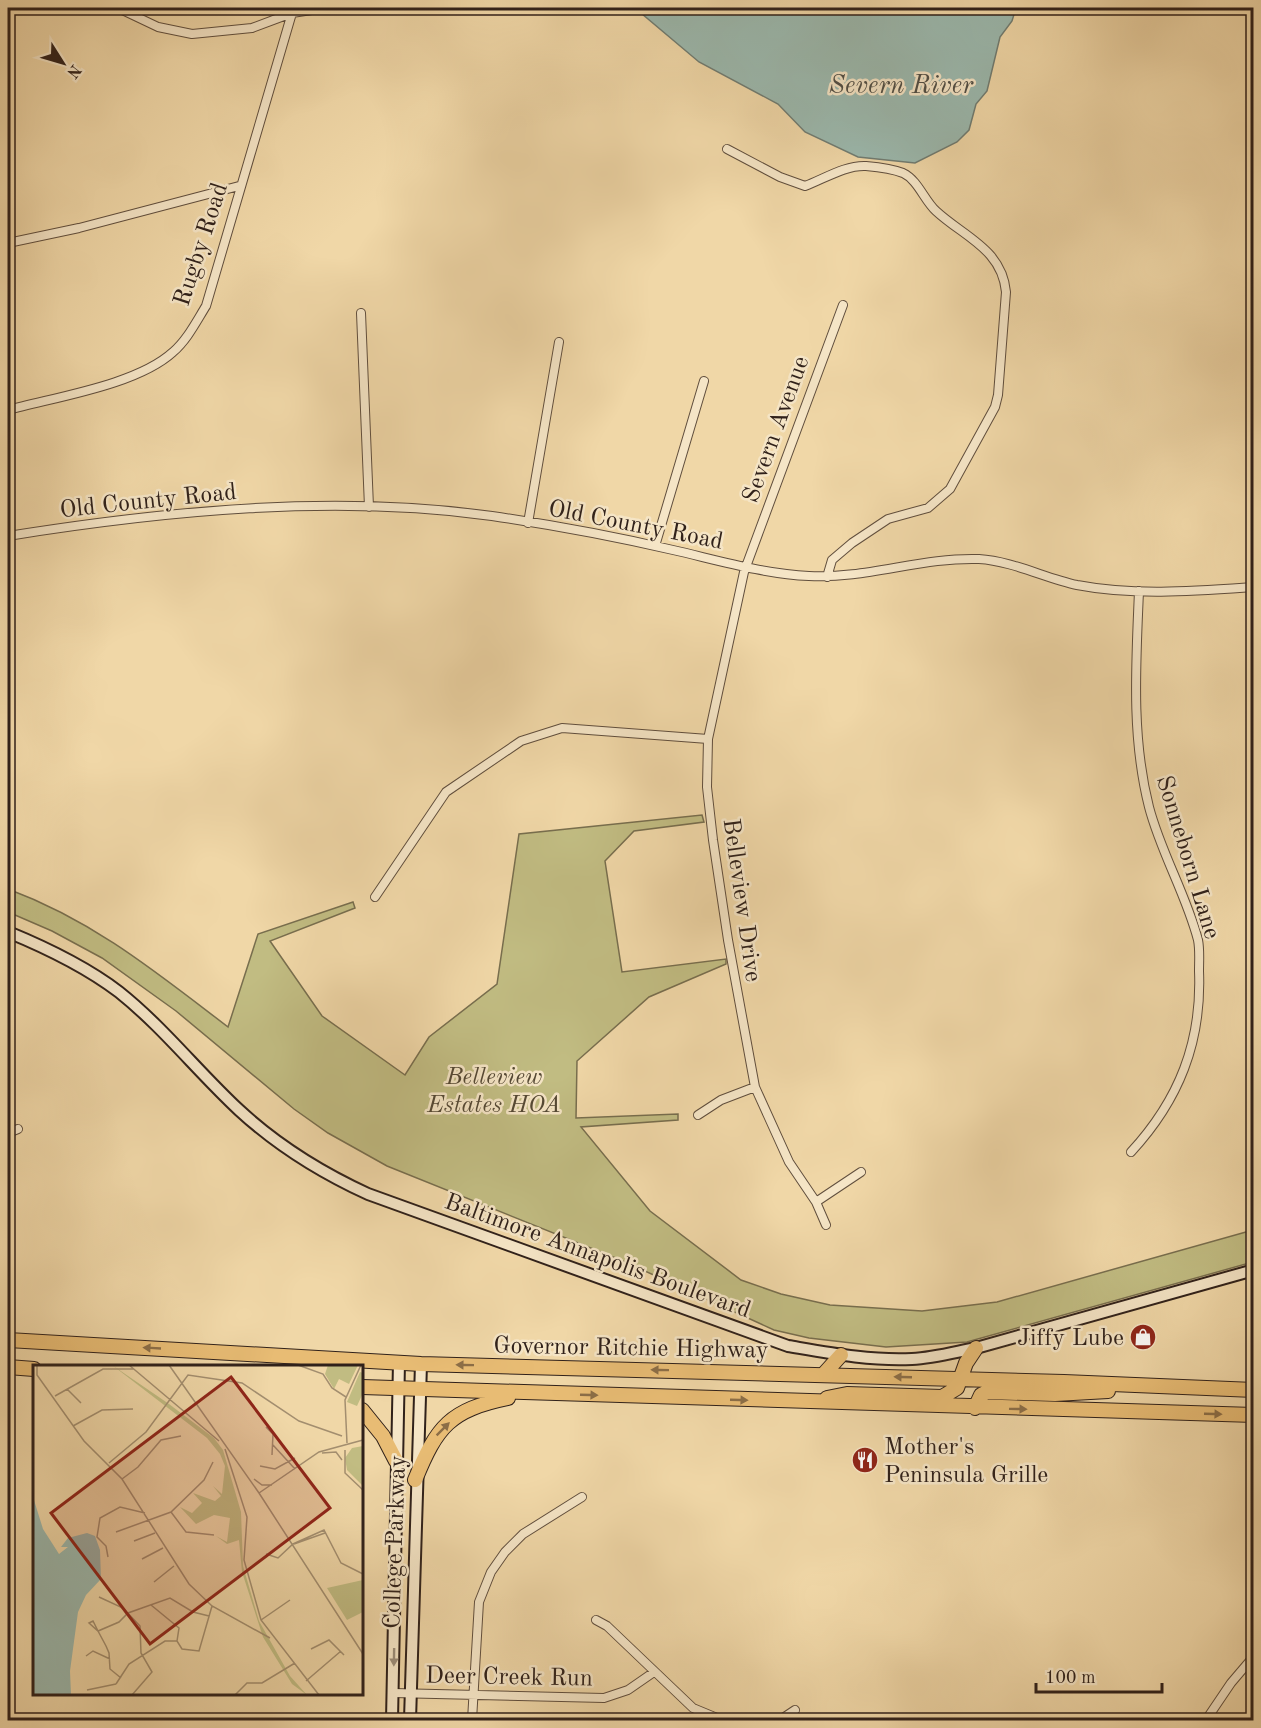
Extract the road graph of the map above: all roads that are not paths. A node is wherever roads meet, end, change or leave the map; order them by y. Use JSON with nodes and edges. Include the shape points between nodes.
{"nodes":[{"id":1,"x":118,"y":8,"type":"edge"},
{"id":2,"x":325,"y":8,"type":"edge"},
{"id":3,"x":292,"y":10,"type":"edge"},
{"id":4,"x":727,"y":149,"type":"dead end"},
{"id":5,"x":239,"y":186,"type":"junction"},
{"id":6,"x":8,"y":243,"type":"edge"},
{"id":7,"x":843,"y":305,"type":"dead end"},
{"id":8,"x":361,"y":313,"type":"dead end"},
{"id":9,"x":558,"y":342,"type":"dead end"},
{"id":10,"x":704,"y":381,"type":"dead end"},
{"id":11,"x":8,"y":410,"type":"edge"},
{"id":12,"x":369,"y":507,"type":"junction"},
{"id":13,"x":528,"y":523,"type":"junction"},
{"id":14,"x":8,"y":536,"type":"edge"},
{"id":15,"x":655,"y":546,"type":"junction"},
{"id":16,"x":748,"y":567,"type":"junction"},
{"id":17,"x":827,"y":576,"type":"junction"},
{"id":18,"x":1254,"y":587,"type":"edge"},
{"id":19,"x":1140,"y":591,"type":"junction"},
{"id":20,"x":708,"y":739,"type":"junction"},
{"id":21,"x":375,"y":897,"type":"dead end"},
{"id":22,"x":8,"y":932,"type":"edge"},
{"id":23,"x":755,"y":1087,"type":"junction"},
{"id":24,"x":698,"y":1115,"type":"dead end"},
{"id":25,"x":18,"y":1128,"type":"dead end"},
{"id":26,"x":8,"y":1133,"type":"edge"},
{"id":27,"x":1131,"y":1152,"type":"dead end"},
{"id":28,"x":861,"y":1172,"type":"dead end"},
{"id":29,"x":816,"y":1202,"type":"junction"},
{"id":30,"x":826,"y":1225,"type":"dead end"},
{"id":31,"x":1254,"y":1270,"type":"edge"},
{"id":32,"x":8,"y":1340,"type":"edge"},
{"id":33,"x":976,"y":1348,"type":"junction"},
{"id":34,"x":841,"y":1355,"type":"junction"},
{"id":35,"x":399,"y":1362,"type":"junction"},
{"id":36,"x":421,"y":1364,"type":"junction"},
{"id":37,"x":8,"y":1367,"type":"edge"},
{"id":38,"x":33,"y":1369,"type":"edge"},
{"id":39,"x":823,"y":1374,"type":"junction"},
{"id":40,"x":962,"y":1379,"type":"junction"},
{"id":41,"x":363,"y":1387,"type":"edge"},
{"id":42,"x":1179,"y":1387,"type":"junction"},
{"id":43,"x":399,"y":1389,"type":"junction"},
{"id":44,"x":420,"y":1390,"type":"junction"},
{"id":45,"x":1254,"y":1390,"type":"edge"},
{"id":46,"x":531,"y":1393,"type":"junction"},
{"id":47,"x":806,"y":1402,"type":"junction"},
{"id":48,"x":975,"y":1408,"type":"junction"},
{"id":49,"x":363,"y":1411,"type":"edge"},
{"id":50,"x":1254,"y":1415,"type":"edge"},
{"id":51,"x":396,"y":1461,"type":"junction"},
{"id":52,"x":415,"y":1480,"type":"junction"},
{"id":53,"x":582,"y":1497,"type":"dead end"},
{"id":54,"x":596,"y":1620,"type":"dead end"},
{"id":55,"x":1254,"y":1656,"type":"edge"},
{"id":56,"x":654,"y":1672,"type":"junction"},
{"id":57,"x":393,"y":1693,"type":"junction"},
{"id":58,"x":411,"y":1694,"type":"junction"},
{"id":59,"x":473,"y":1696,"type":"junction"},
{"id":60,"x":795,"y":1710,"type":"dead end"},
{"id":61,"x":392,"y":1720,"type":"edge"},
{"id":62,"x":410,"y":1720,"type":"edge"},
{"id":63,"x":472,"y":1720,"type":"edge"},
{"id":64,"x":722,"y":1720,"type":"edge"},
{"id":65,"x":780,"y":1720,"type":"edge"},
{"id":66,"x":1206,"y":1720,"type":"edge"}],
"edges":[{"from":1,"to":3,"type":"street","via":[[158,27],[192,34],[252,28]]},
{"from":2,"to":3,"type":"street"},
{"from":3,"to":5,"type":"street","name":"Rugby Road"},
{"from":4,"to":17,"type":"street","via":[[805,186],[838,171],[865,166],[901,172],[928,202],[977,241],[1005,277],[998,395],[974,450],[940,500],[928,508],[888,519],[852,543],[832,560]]},
{"from":5,"to":6,"type":"street"},
{"from":5,"to":11,"type":"street","name":"Rugby Road","via":[[206,306],[173,352],[132,376]]},
{"from":7,"to":16,"type":"street","name":"Severn Avenue"},
{"from":8,"to":12,"type":"street"},
{"from":9,"to":13,"type":"street"},
{"from":10,"to":15,"type":"street"},
{"from":12,"to":13,"type":"street","name":"Old County Road"},
{"from":12,"to":14,"type":"street","name":"Old County Road","via":[[188,511]]},
{"from":13,"to":15,"type":"street","name":"Old County Road"},
{"from":15,"to":16,"type":"street","name":"Old County Road"},
{"from":16,"to":17,"type":"street","name":"Old County Road"},
{"from":16,"to":20,"type":"street","name":"Belleview Drive"},
{"from":17,"to":19,"type":"street","name":"Old County Road","via":[[982,559],[1081,586]]},
{"from":18,"to":19,"type":"street","name":"Old County Road"},
{"from":19,"to":27,"type":"street","name":"Sonneborn Lane","via":[[1137,740],[1149,808],[1198,942],[1201,1006],[1193,1047],[1177,1087],[1147,1135]]},
{"from":20,"to":21,"type":"street","via":[[562,728],[521,741],[446,792]]},
{"from":20,"to":23,"type":"street","name":"Belleview Drive","via":[[713,840]]},
{"from":22,"to":34,"type":"street","name":"Baltimore Annapolis Boulevard","via":[[79,964],[120,993],[256,1125],[333,1179],[788,1346]]},
{"from":23,"to":24,"type":"street","via":[[721,1100]]},
{"from":23,"to":29,"type":"street","name":"Belleview Drive","via":[[789,1162]]},
{"from":25,"to":26,"type":"street"},
{"from":28,"to":29,"type":"street"},
{"from":29,"to":30,"type":"street","name":"Belleview Drive"},
{"from":31,"to":33,"type":"street","name":"Baltimore Annapolis Boulevard"},
{"from":35,"to":32,"type":"highway","name":"Governor Ritchie Highway","one_way":true},
{"from":33,"to":34,"type":"street","name":"Baltimore Annapolis Boulevard","via":[[914,1359]]},
{"from":33,"to":40,"type":"highway"},
{"from":34,"to":39,"type":"highway"},
{"from":35,"to":36,"type":"highway","name":"Governor Ritchie Highway"},
{"from":35,"to":43,"type":"street","name":"College Parkway"},
{"from":39,"to":36,"type":"highway","name":"Governor Ritchie Highway","one_way":true},
{"from":36,"to":44,"type":"street","name":"College Parkway"},
{"from":37,"to":38,"type":"highway"},
{"from":40,"to":39,"type":"highway","name":"Governor Ritchie Highway","one_way":true},
{"from":40,"to":42,"type":"highway","name":"Governor Ritchie Highway"},
{"from":40,"to":47,"type":"highway","via":[[957,1388],[942,1397],[848,1394]]},
{"from":41,"to":43,"type":"highway","name":"Governor Ritchie Highway"},
{"from":42,"to":45,"type":"highway","name":"Governor Ritchie Highway"},
{"from":42,"to":48,"type":"highway","via":[[1055,1395],[987,1392]]},
{"from":43,"to":44,"type":"highway","name":"Governor Ritchie Highway"},
{"from":43,"to":51,"type":"street","name":"College Parkway"},
{"from":44,"to":46,"type":"highway","name":"Governor Ritchie Highway"},
{"from":44,"to":52,"type":"street","name":"College Parkway"},
{"from":46,"to":47,"type":"highway","name":"Governor Ritchie Highway","one_way":true},
{"from":52,"to":46,"type":"highway","one_way":true,"via":[[434,1438],[456,1417],[485,1403]]},
{"from":47,"to":48,"type":"highway","name":"Governor Ritchie Highway"},
{"from":48,"to":50,"type":"highway","name":"Governor Ritchie Highway","one_way":true},
{"from":49,"to":51,"type":"highway"},
{"from":51,"to":57,"type":"street","name":"College Parkway","one_way":true},
{"from":52,"to":58,"type":"street","name":"College Parkway"},
{"from":53,"to":59,"type":"street","via":[[523,1534],[491,1572],[479,1602]]},
{"from":54,"to":56,"type":"street"},
{"from":55,"to":66,"type":"street"},
{"from":56,"to":59,"type":"street","name":"Deer Creek Run","via":[[628,1690],[604,1698]]},
{"from":56,"to":64,"type":"street","via":[[693,1707]]},
{"from":57,"to":58,"type":"street","name":"Deer Creek Run"},
{"from":57,"to":61,"type":"street","name":"College Parkway"},
{"from":58,"to":59,"type":"street","name":"Deer Creek Run"},
{"from":58,"to":62,"type":"street","name":"College Parkway"},
{"from":59,"to":63,"type":"street"},
{"from":60,"to":65,"type":"street"}]}
